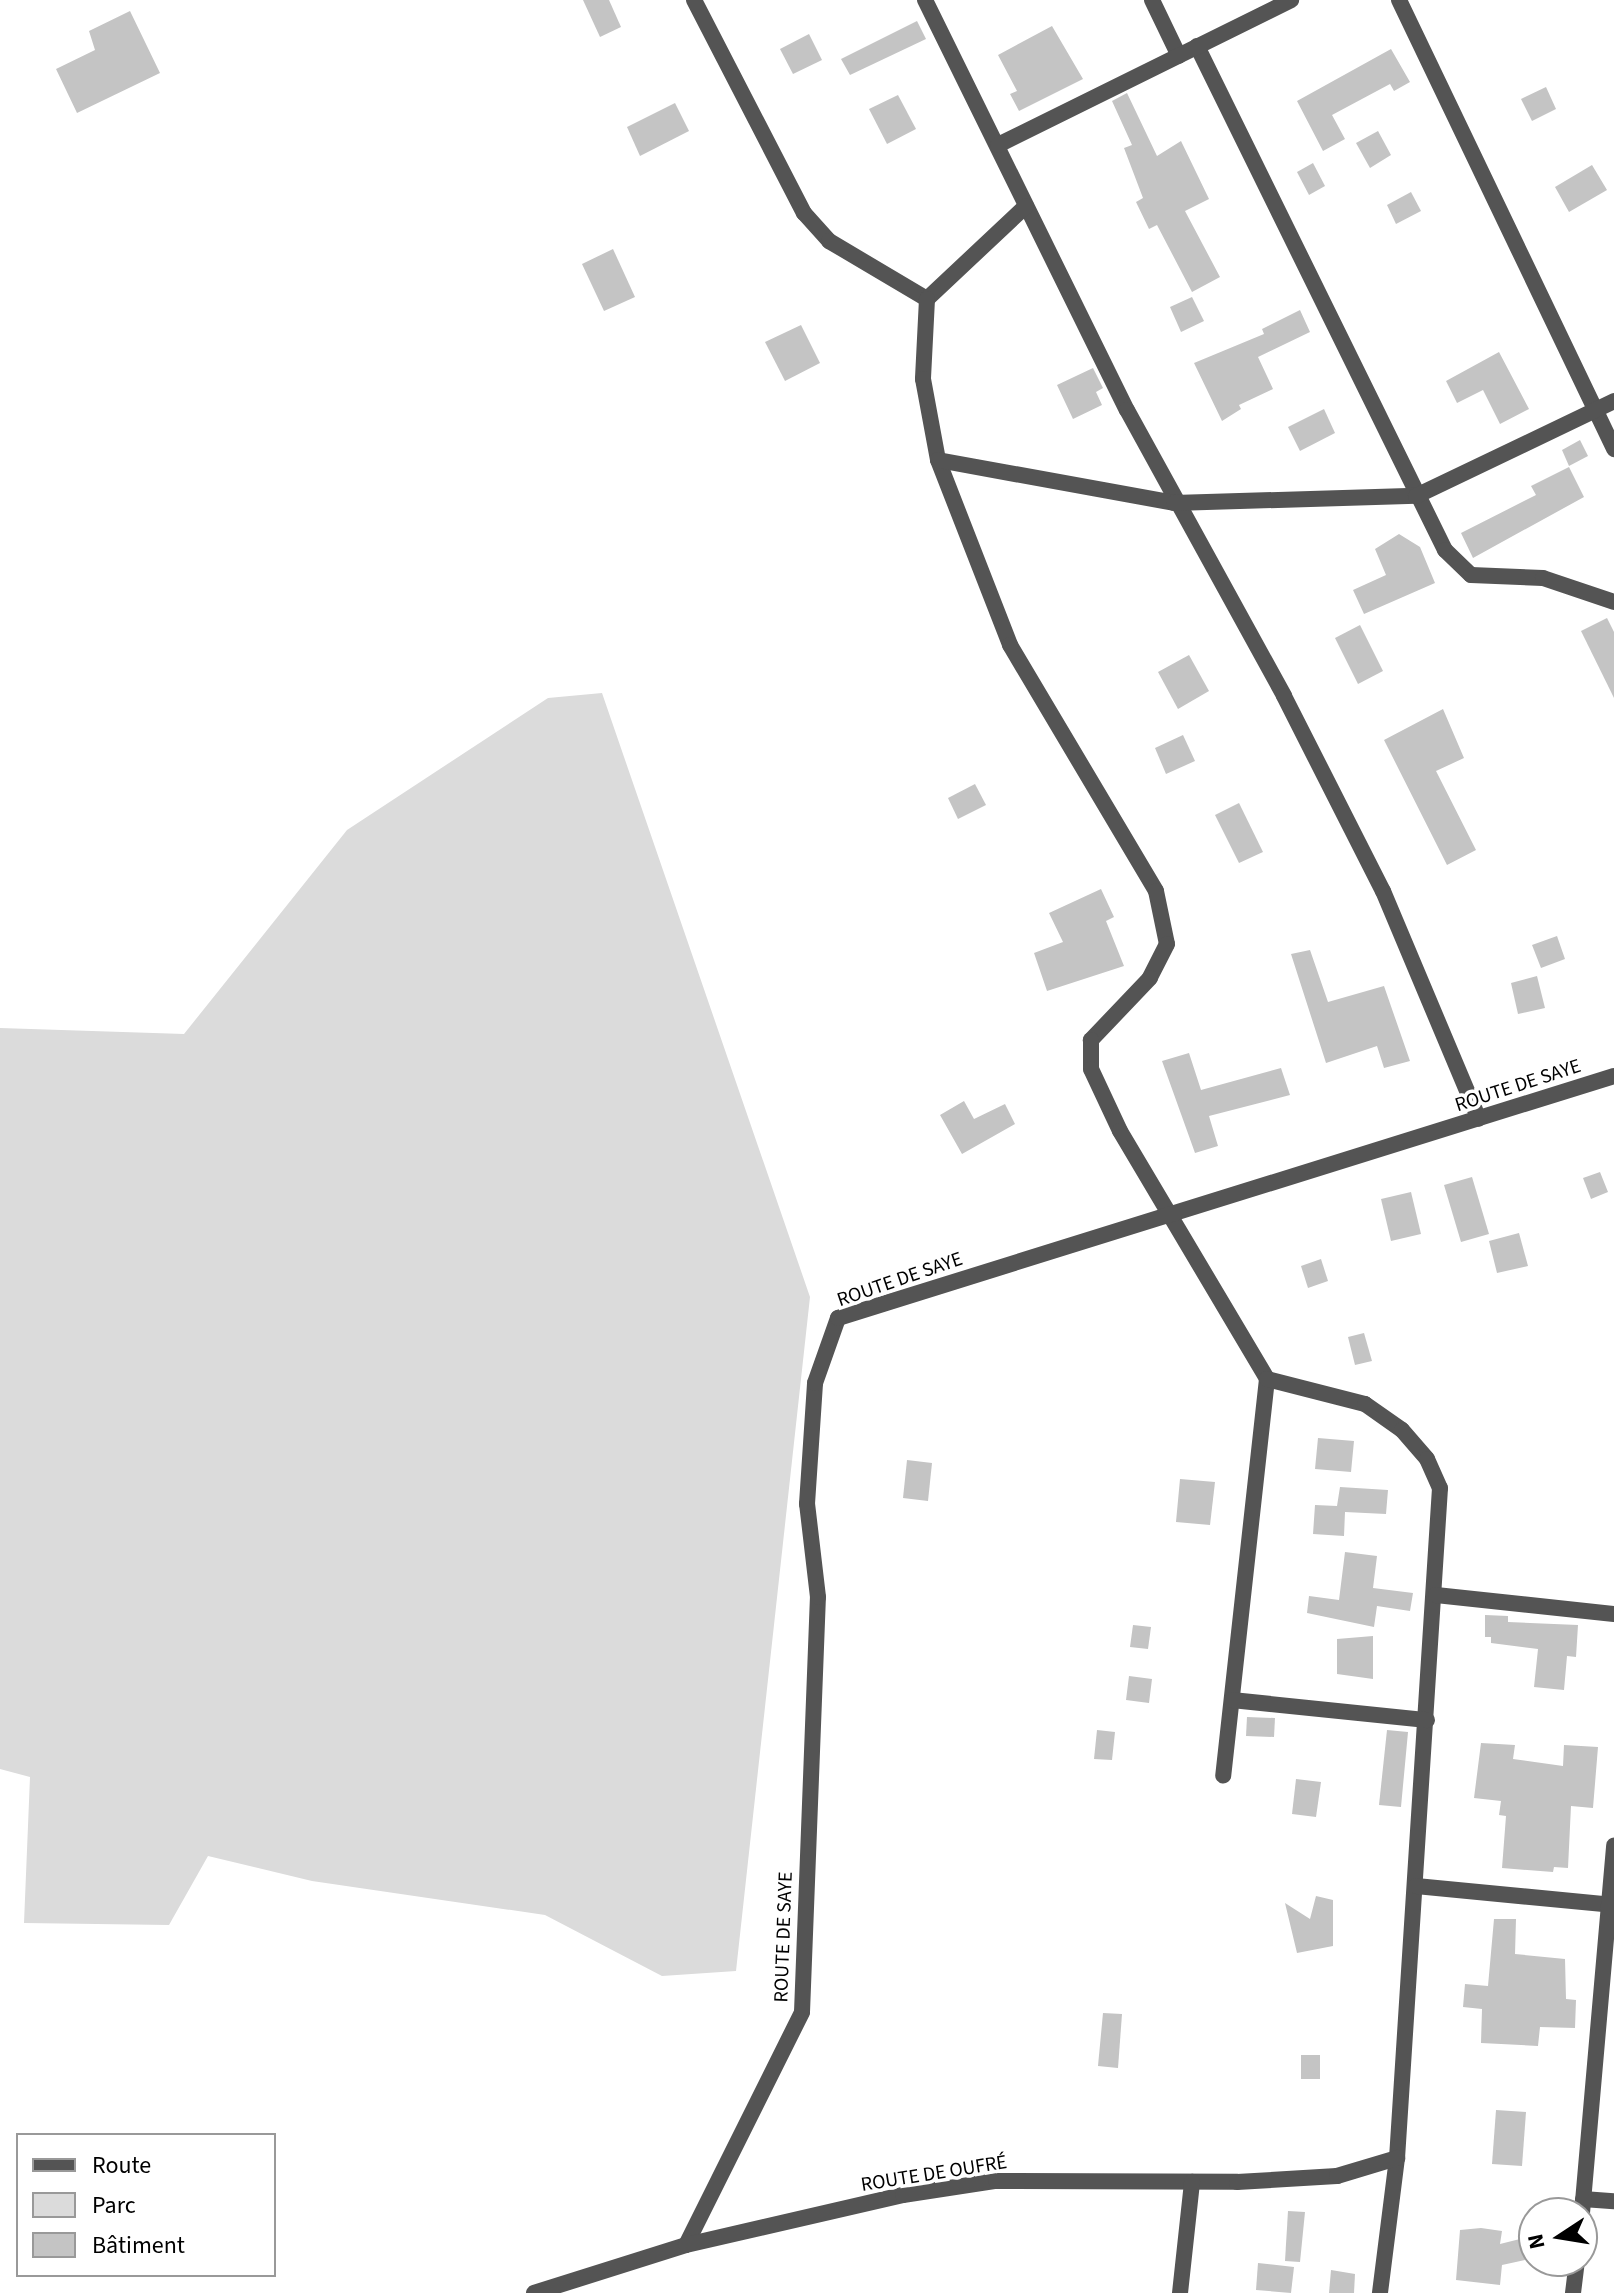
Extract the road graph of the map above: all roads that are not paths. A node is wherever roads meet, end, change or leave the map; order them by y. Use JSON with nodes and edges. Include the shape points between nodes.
{"nodes":[{"id":1,"x":694,"y":0,"type":"edge"},
{"id":2,"x":925,"y":0,"type":"edge"},
{"id":3,"x":1152,"y":0,"type":"edge"},
{"id":4,"x":1291,"y":0,"type":"edge"},
{"id":5,"x":1399,"y":0,"type":"edge"},
{"id":6,"x":1197,"y":46,"type":"junction"},
{"id":7,"x":1179,"y":56,"type":"junction"},
{"id":8,"x":998,"y":145,"type":"junction"},
{"id":9,"x":1026,"y":206,"type":"junction"},
{"id":10,"x":927,"y":299,"type":"junction"},
{"id":11,"x":1614,"y":401,"type":"edge"},
{"id":12,"x":1595,"y":410,"type":"junction"},
{"id":13,"x":1614,"y":449,"type":"edge"},
{"id":14,"x":938,"y":460,"type":"junction"},
{"id":15,"x":1416,"y":496,"type":"junction"},
{"id":16,"x":1174,"y":503,"type":"junction"},
{"id":17,"x":1614,"y":602,"type":"edge"},
{"id":18,"x":1614,"y":1076,"type":"edge"},
{"id":19,"x":1479,"y":1119,"type":"junction"},
{"id":20,"x":1169,"y":1215,"type":"junction"},
{"id":21,"x":1267,"y":1379,"type":"junction"},
{"id":22,"x":1436,"y":1595,"type":"junction"},
{"id":23,"x":1614,"y":1614,"type":"edge"},
{"id":24,"x":1232,"y":1700,"type":"junction"},
{"id":25,"x":1427,"y":1720,"type":"junction"},
{"id":26,"x":1223,"y":1776,"type":"dead end"},
{"id":27,"x":1614,"y":1845,"type":"edge"},
{"id":28,"x":1416,"y":1886,"type":"junction"},
{"id":29,"x":1611,"y":1905,"type":"edge"},
{"id":30,"x":1397,"y":2158,"type":"junction"},
{"id":31,"x":1192,"y":2182,"type":"junction"},
{"id":32,"x":1583,"y":2197,"type":"edge"},
{"id":33,"x":686,"y":2245,"type":"junction"},
{"id":34,"x":534,"y":2293,"type":"edge"},
{"id":35,"x":1180,"y":2293,"type":"edge"},
{"id":36,"x":1380,"y":2293,"type":"edge"}],
"edges":[{"from":1,"to":10,"type":"street","via":[[804,213],[829,241]]},
{"from":2,"to":8,"type":"street"},
{"from":3,"to":7,"type":"street"},
{"from":4,"to":6,"type":"street"},
{"from":5,"to":12,"type":"street"},
{"from":6,"to":7,"type":"street"},
{"from":6,"to":15,"type":"street"},
{"from":7,"to":8,"type":"street"},
{"from":8,"to":9,"type":"street"},
{"from":9,"to":10,"type":"street"},
{"from":9,"to":16,"type":"street"},
{"from":10,"to":14,"type":"street","via":[[923,379]]},
{"from":11,"to":12,"type":"street"},
{"from":12,"to":13,"type":"street"},
{"from":12,"to":15,"type":"street"},
{"from":14,"to":16,"type":"street"},
{"from":14,"to":20,"type":"street","via":[[1010,645],[1156,891],[1167,944],[1150,978],[1091,1040],[1091,1069]]},
{"from":15,"to":16,"type":"street"},
{"from":15,"to":17,"type":"street","via":[[1445,550],[1471,575],[1543,578]]},
{"from":16,"to":19,"type":"street","via":[[1284,696],[1383,891]]},
{"from":18,"to":19,"type":"street","name":"ROUTE DE SAYE"},
{"from":19,"to":20,"type":"street","name":"ROUTE DE SAYE"},
{"from":20,"to":21,"type":"street"},
{"from":20,"to":33,"type":"street","name":"ROUTE DE SAYE","via":[[838,1318],[815,1383],[807,1504],[818,1597],[802,2012]]},
{"from":21,"to":22,"type":"street","via":[[1365,1404],[1402,1430],[1427,1459],[1440,1488]]},
{"from":21,"to":24,"type":"street"},
{"from":22,"to":23,"type":"street"},
{"from":22,"to":25,"type":"street"},
{"from":24,"to":25,"type":"street"},
{"from":24,"to":26,"type":"street"},
{"from":25,"to":28,"type":"street"},
{"from":27,"to":29,"type":"street"},
{"from":28,"to":29,"type":"street"},
{"from":28,"to":30,"type":"street"},
{"from":29,"to":32,"type":"street"},
{"from":30,"to":31,"type":"street","name":"ROUTE DE OUFRÉ","via":[[1337,2176]]},
{"from":30,"to":36,"type":"street"},
{"from":31,"to":33,"type":"street","name":"ROUTE DE OUFRÉ","via":[[996,2181],[903,2195]]},
{"from":31,"to":35,"type":"street"},
{"from":33,"to":34,"type":"street","name":"ROUTE DE OUFRÉ"}]}
